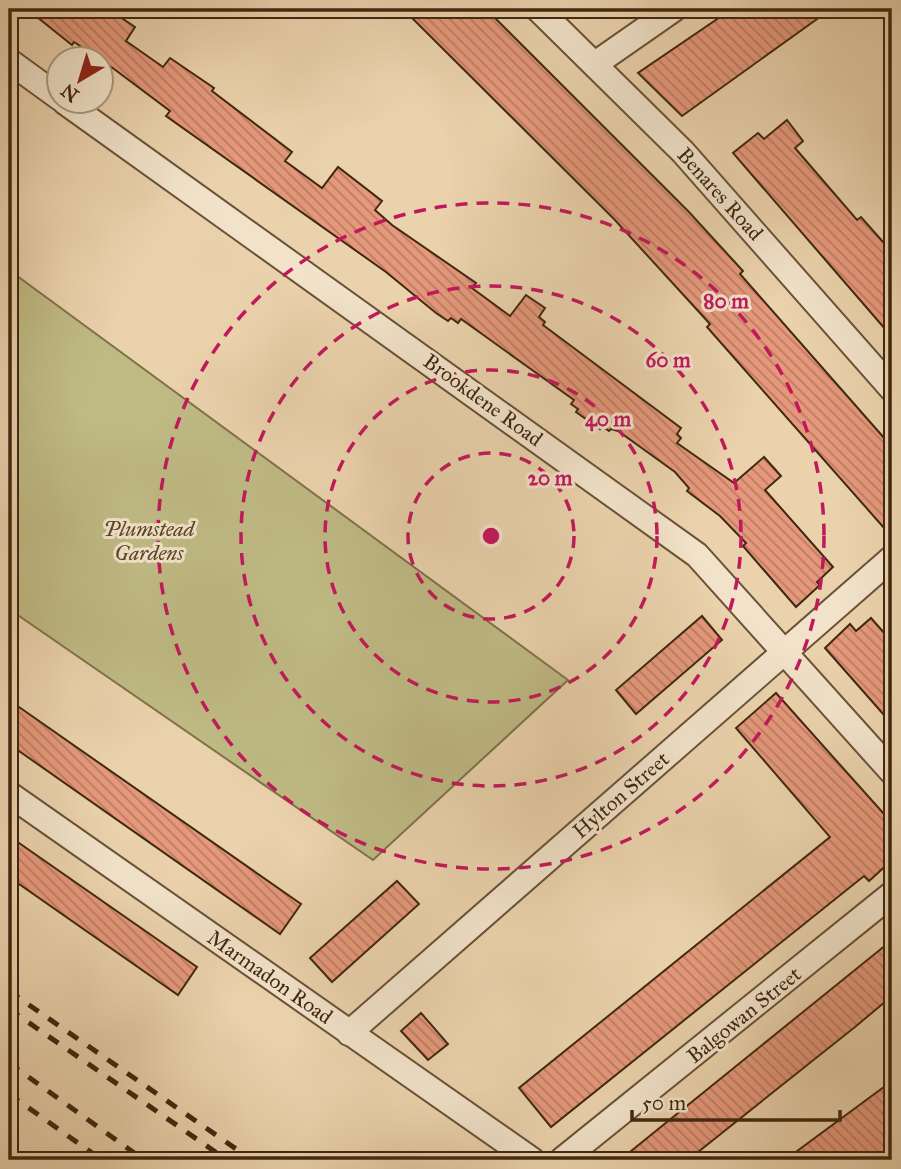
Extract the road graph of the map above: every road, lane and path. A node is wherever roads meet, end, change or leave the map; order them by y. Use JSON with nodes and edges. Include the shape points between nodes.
{"nodes":[{"id":1,"x":538,"y":9,"type":"edge"},
{"id":2,"x":674,"y":9,"type":"edge"},
{"id":3,"x":9,"y":61,"type":"edge"},
{"id":4,"x":595,"y":64,"type":"junction"},
{"id":5,"x":46,"y":87,"type":"edge"},
{"id":6,"x":85,"y":116,"type":"edge"},
{"id":7,"x":892,"y":389,"type":"edge"},
{"id":8,"x":892,"y":558,"type":"edge"},
{"id":9,"x":784,"y":652,"type":"junction"},
{"id":10,"x":892,"y":772,"type":"edge"},
{"id":11,"x":9,"y":794,"type":"edge"},
{"id":12,"x":892,"y":894,"type":"edge"},
{"id":13,"x":349,"y":1033,"type":"junction"},
{"id":14,"x":531,"y":1160,"type":"edge"},
{"id":15,"x":562,"y":1160,"type":"edge"}],
"edges":[{"from":1,"to":4,"type":"street","name":"Benares Road"},
{"from":2,"to":4,"type":"street"},
{"from":3,"to":5,"type":"street"},
{"from":4,"to":7,"type":"street","name":"Benares Road","via":[[683,152]]},
{"from":6,"to":9,"type":"street","name":"Brookdene Road","via":[[697,555]]},
{"from":8,"to":9,"type":"street","name":"Hylton Street"},
{"from":9,"to":10,"type":"street","name":"Brookdene Road"},
{"from":9,"to":13,"type":"street","name":"Hylton Street"},
{"from":11,"to":13,"type":"street","name":"Marmadon Road"},
{"from":12,"to":15,"type":"street","name":"Balgowan Street"},
{"from":13,"to":14,"type":"street","name":"Marmadon Road"}]}
